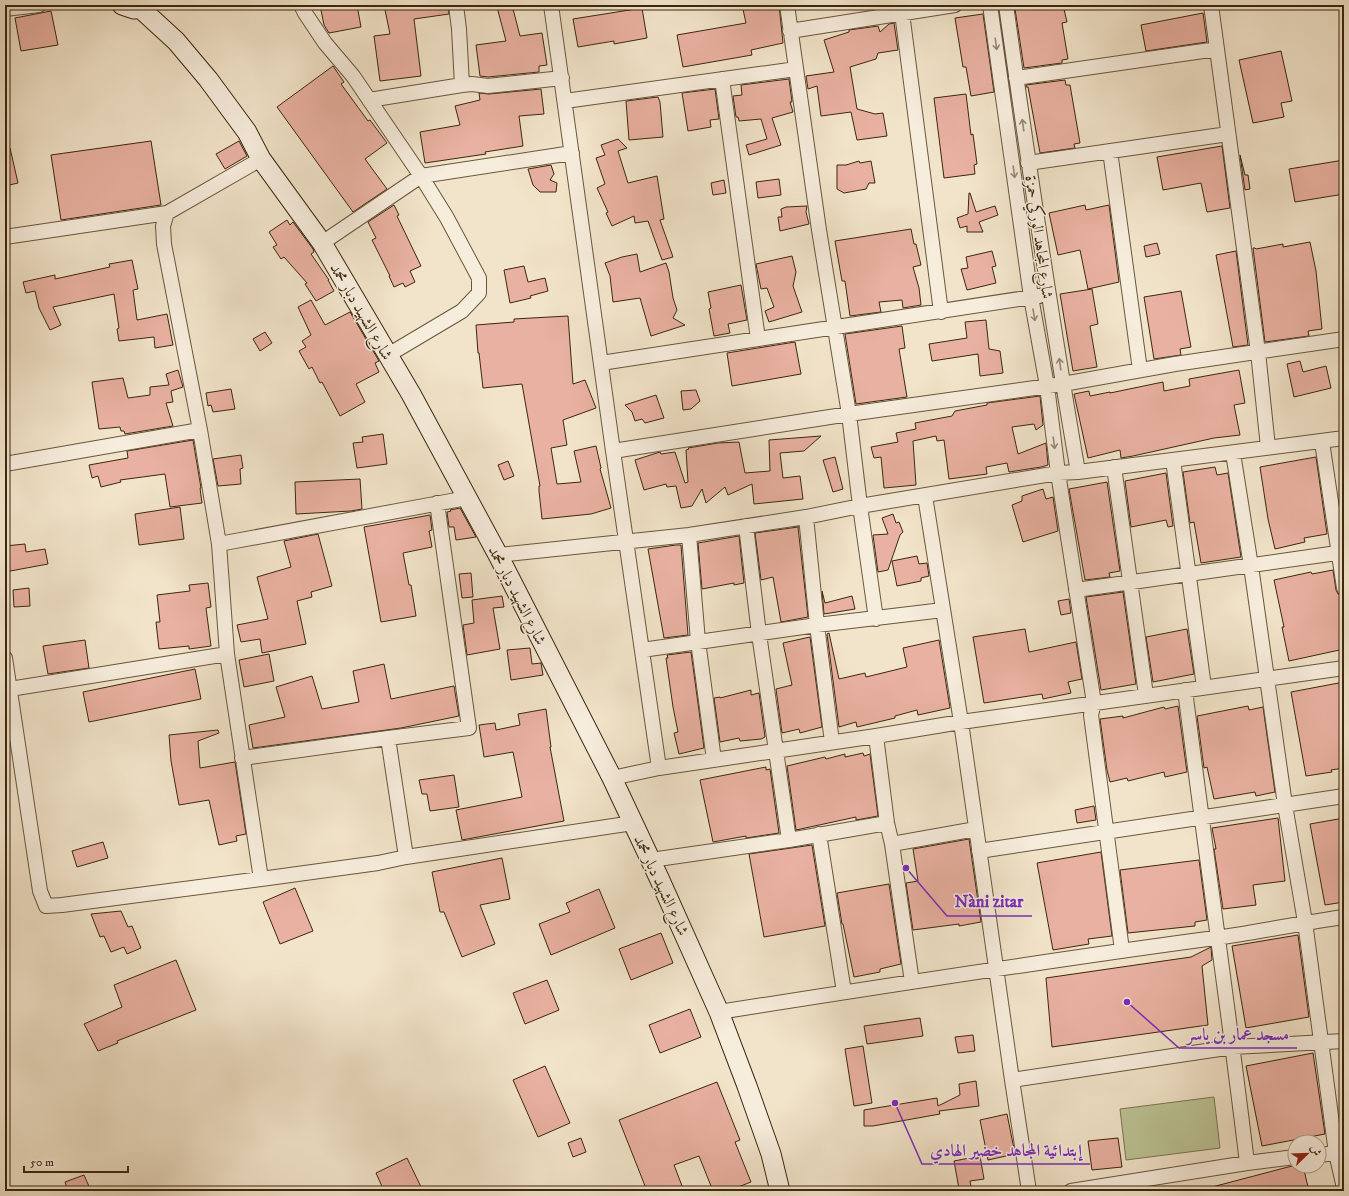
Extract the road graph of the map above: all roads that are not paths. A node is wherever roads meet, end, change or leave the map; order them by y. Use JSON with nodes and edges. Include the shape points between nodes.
{"nodes":[{"id":1,"x":39,"y":5,"type":"edge"},
{"id":2,"x":301,"y":5,"type":"edge"},
{"id":3,"x":456,"y":5,"type":"edge"},
{"id":4,"x":787,"y":5,"type":"edge"},
{"id":5,"x":955,"y":5,"type":"edge"},
{"id":6,"x":990,"y":5,"type":"edge"},
{"id":7,"x":1006,"y":5,"type":"edge"},
{"id":8,"x":1211,"y":5,"type":"edge"},
{"id":9,"x":141,"y":6,"type":"edge"},
{"id":10,"x":555,"y":6,"type":"edge"},
{"id":11,"x":5,"y":9,"type":"edge"},
{"id":12,"x":878,"y":10,"type":"edge"},
{"id":13,"x":902,"y":13,"type":"junction"},
{"id":14,"x":790,"y":31,"type":"junction"},
{"id":15,"x":1217,"y":49,"type":"junction"},
{"id":16,"x":796,"y":70,"type":"junction"},
{"id":17,"x":562,"y":78,"type":"junction"},
{"id":18,"x":1016,"y":78,"type":"junction"},
{"id":19,"x":722,"y":80,"type":"junction"},
{"id":20,"x":462,"y":85,"type":"junction"},
{"id":21,"x":369,"y":100,"type":"junction"},
{"id":22,"x":565,"y":101,"type":"junction"},
{"id":23,"x":1228,"y":134,"type":"junction"},
{"id":24,"x":1110,"y":151,"type":"junction"},
{"id":25,"x":572,"y":153,"type":"junction"},
{"id":26,"x":261,"y":159,"type":"junction"},
{"id":27,"x":1028,"y":163,"type":"junction"},
{"id":28,"x":421,"y":176,"type":"junction"},
{"id":29,"x":167,"y":213,"type":"junction"},
{"id":30,"x":5,"y":237,"type":"edge"},
{"id":31,"x":322,"y":243,"type":"junction"},
{"id":32,"x":1050,"y":295,"type":"junction"},
{"id":33,"x":1031,"y":297,"type":"junction"},
{"id":34,"x":941,"y":312,"type":"junction"},
{"id":35,"x":834,"y":327,"type":"junction"},
{"id":36,"x":758,"y":339,"type":"junction"},
{"id":37,"x":1344,"y":339,"type":"edge"},
{"id":38,"x":1258,"y":352,"type":"junction"},
{"id":39,"x":388,"y":355,"type":"junction"},
{"id":40,"x":601,"y":363,"type":"junction"},
{"id":41,"x":1140,"y":370,"type":"junction"},
{"id":42,"x":1063,"y":384,"type":"junction"},
{"id":43,"x":1047,"y":386,"type":"junction"},
{"id":44,"x":849,"y":414,"type":"junction"},
{"id":45,"x":200,"y":430,"type":"junction"},
{"id":46,"x":1344,"y":438,"type":"edge"},
{"id":47,"x":1322,"y":442,"type":"junction"},
{"id":48,"x":1268,"y":447,"type":"junction"},
{"id":49,"x":613,"y":451,"type":"junction"},
{"id":50,"x":1233,"y":453,"type":"junction"},
{"id":51,"x":1172,"y":460,"type":"junction"},
{"id":52,"x":5,"y":464,"type":"edge"},
{"id":53,"x":1114,"y":467,"type":"junction"},
{"id":54,"x":1078,"y":472,"type":"junction"},
{"id":55,"x":1058,"y":473,"type":"junction"},
{"id":56,"x":924,"y":496,"type":"junction"},
{"id":57,"x":467,"y":498,"type":"junction"},
{"id":58,"x":437,"y":503,"type":"junction"},
{"id":59,"x":860,"y":506,"type":"junction"},
{"id":60,"x":806,"y":517,"type":"junction"},
{"id":61,"x":746,"y":526,"type":"junction"},
{"id":62,"x":689,"y":535,"type":"junction"},
{"id":63,"x":626,"y":542,"type":"junction"},
{"id":64,"x":219,"y":544,"type":"junction"},
{"id":65,"x":1341,"y":552,"type":"edge"},
{"id":66,"x":498,"y":555,"type":"junction"},
{"id":67,"x":1251,"y":566,"type":"junction"},
{"id":68,"x":1188,"y":574,"type":"junction"},
{"id":69,"x":1130,"y":582,"type":"junction"},
{"id":70,"x":1344,"y":588,"type":"edge"},
{"id":71,"x":1076,"y":590,"type":"junction"},
{"id":72,"x":943,"y":610,"type":"junction"},
{"id":73,"x":876,"y":618,"type":"junction"},
{"id":74,"x":817,"y":625,"type":"junction"},
{"id":75,"x":759,"y":634,"type":"junction"},
{"id":76,"x":698,"y":641,"type":"junction"},
{"id":77,"x":642,"y":650,"type":"junction"},
{"id":78,"x":227,"y":654,"type":"junction"},
{"id":79,"x":5,"y":658,"type":"edge"},
{"id":80,"x":1344,"y":668,"type":"edge"},
{"id":81,"x":1267,"y":679,"type":"junction"},
{"id":82,"x":1204,"y":687,"type":"junction"},
{"id":83,"x":10,"y":689,"type":"junction"},
{"id":84,"x":1185,"y":690,"type":"junction"},
{"id":85,"x":1146,"y":695,"type":"junction"},
{"id":86,"x":1094,"y":703,"type":"junction"},
{"id":87,"x":961,"y":722,"type":"junction"},
{"id":88,"x":876,"y":736,"type":"junction"},
{"id":89,"x":388,"y":738,"type":"junction"},
{"id":90,"x":832,"y":742,"type":"junction"},
{"id":91,"x":776,"y":750,"type":"junction"},
{"id":92,"x":242,"y":758,"type":"junction"},
{"id":93,"x":714,"y":760,"type":"junction"},
{"id":94,"x":659,"y":768,"type":"junction"},
{"id":95,"x":612,"y":778,"type":"junction"},
{"id":96,"x":1344,"y":796,"type":"edge"},
{"id":97,"x":1285,"y":805,"type":"junction"},
{"id":98,"x":1201,"y":818,"type":"junction"},
{"id":99,"x":633,"y":823,"type":"junction"},
{"id":100,"x":887,"y":823,"type":"junction"},
{"id":101,"x":976,"y":829,"type":"junction"},
{"id":102,"x":1106,"y":832,"type":"junction"},
{"id":103,"x":819,"y":834,"type":"junction"},
{"id":104,"x":789,"y":840,"type":"junction"},
{"id":105,"x":892,"y":844,"type":"junction"},
{"id":106,"x":979,"y":851,"type":"junction"},
{"id":107,"x":406,"y":857,"type":"junction"},
{"id":108,"x":651,"y":860,"type":"junction"},
{"id":109,"x":261,"y":879,"type":"junction"},
{"id":110,"x":1344,"y":918,"type":"edge"},
{"id":111,"x":1306,"y":922,"type":"junction"},
{"id":112,"x":1218,"y":938,"type":"junction"},
{"id":113,"x":1122,"y":950,"type":"junction"},
{"id":114,"x":997,"y":969,"type":"junction"},
{"id":115,"x":912,"y":982,"type":"junction"},
{"id":116,"x":844,"y":992,"type":"junction"},
{"id":117,"x":719,"y":1012,"type":"junction"},
{"id":118,"x":1344,"y":1041,"type":"edge"},
{"id":119,"x":1322,"y":1043,"type":"junction"},
{"id":120,"x":1233,"y":1047,"type":"junction"},
{"id":121,"x":1012,"y":1080,"type":"junction"},
{"id":122,"x":1340,"y":1152,"type":"edge"},
{"id":123,"x":1327,"y":1154,"type":"edge"},
{"id":124,"x":1287,"y":1158,"type":"edge"},
{"id":125,"x":1247,"y":1163,"type":"junction"},
{"id":126,"x":1344,"y":1188,"type":"edge"},
{"id":127,"x":780,"y":1191,"type":"edge"},
{"id":128,"x":1030,"y":1191,"type":"edge"},
{"id":129,"x":1071,"y":1191,"type":"edge"}],
"edges":[{"from":1,"to":11,"type":"street"},
{"from":2,"to":21,"type":"street"},
{"from":3,"to":20,"type":"street"},
{"from":4,"to":14,"type":"street"},
{"from":5,"to":13,"type":"street"},
{"from":6,"to":33,"type":"street","name":"شارع المجاهد الوركي حمزة","one_way":true},
{"from":7,"to":18,"type":"street","name":"شارع المجاهد الوركي حمزة"},
{"from":8,"to":15,"type":"street"},
{"from":9,"to":26,"type":"street","name":"شارع الشهيد دبار محمد","via":[[176,41],[217,91],[247,132]]},
{"from":10,"to":17,"type":"street"},
{"from":12,"to":13,"type":"street"},
{"from":12,"to":14,"type":"street"},
{"from":13,"to":34,"type":"street"},
{"from":14,"to":16,"type":"street"},
{"from":15,"to":18,"type":"street"},
{"from":15,"to":23,"type":"street"},
{"from":16,"to":19,"type":"street"},
{"from":16,"to":35,"type":"street"},
{"from":17,"to":20,"type":"street","via":[[488,86]]},
{"from":17,"to":22,"type":"street"},
{"from":27,"to":18,"type":"street","name":"شارع المجاهد الوركي حمزة","one_way":true},
{"from":19,"to":22,"type":"street"},
{"from":19,"to":36,"type":"street"},
{"from":20,"to":21,"type":"street"},
{"from":21,"to":28,"type":"street"},
{"from":22,"to":25,"type":"street"},
{"from":23,"to":24,"type":"street"},
{"from":23,"to":38,"type":"street"},
{"from":24,"to":27,"type":"street"},
{"from":24,"to":41,"type":"street"},
{"from":25,"to":28,"type":"street"},
{"from":25,"to":40,"type":"street"},
{"from":26,"to":29,"type":"street"},
{"from":26,"to":31,"type":"street","name":"شارع الشهيد دبار محمد"},
{"from":27,"to":32,"type":"street","name":"شارع المجاهد الوركي حمزة"},
{"from":28,"to":31,"type":"street"},
{"from":28,"to":39,"type":"street","via":[[479,278],[479,293],[462,311]]},
{"from":29,"to":30,"type":"street"},
{"from":29,"to":45,"type":"street","via":[[163,226],[164,244]]},
{"from":31,"to":39,"type":"street","name":"شارع الشهيد دبار محمد"},
{"from":32,"to":33,"type":"street"},
{"from":42,"to":32,"type":"street","name":"شارع المجاهد الوركي حمزة","one_way":true},
{"from":33,"to":34,"type":"street"},
{"from":33,"to":43,"type":"street","name":"شارع المجاهد الوركي حمزة","one_way":true},
{"from":34,"to":35,"type":"street"},
{"from":35,"to":36,"type":"street"},
{"from":35,"to":44,"type":"street"},
{"from":36,"to":40,"type":"street"},
{"from":37,"to":38,"type":"street"},
{"from":38,"to":41,"type":"street"},
{"from":38,"to":48,"type":"street"},
{"from":39,"to":57,"type":"street","name":"شارع الشهيد دبار محمد"},
{"from":40,"to":49,"type":"street"},
{"from":41,"to":42,"type":"street"},
{"from":42,"to":43,"type":"street"},
{"from":42,"to":54,"type":"street","name":"شارع المجاهد الوركي حمزة"},
{"from":43,"to":44,"type":"street"},
{"from":43,"to":55,"type":"street","name":"شارع المجاهد الوركي حمزة","one_way":true},
{"from":44,"to":49,"type":"street"},
{"from":44,"to":59,"type":"street"},
{"from":45,"to":52,"type":"street"},
{"from":45,"to":64,"type":"street"},
{"from":46,"to":47,"type":"street"},
{"from":47,"to":48,"type":"street"},
{"from":47,"to":65,"type":"street"},
{"from":48,"to":50,"type":"street"},
{"from":49,"to":63,"type":"street"},
{"from":50,"to":51,"type":"street"},
{"from":50,"to":67,"type":"street"},
{"from":51,"to":53,"type":"street"},
{"from":51,"to":68,"type":"street"},
{"from":53,"to":54,"type":"street"},
{"from":53,"to":69,"type":"street"},
{"from":54,"to":55,"type":"street"},
{"from":55,"to":56,"type":"street"},
{"from":55,"to":71,"type":"street","name":"شارع المجاهد الوركي حمزة"},
{"from":56,"to":59,"type":"street"},
{"from":56,"to":72,"type":"street"},
{"from":57,"to":58,"type":"street"},
{"from":57,"to":66,"type":"street","name":"شارع الشهيد دبار محمد"},
{"from":58,"to":64,"type":"street"},
{"from":58,"to":89,"type":"street","via":[[469,728]]},
{"from":59,"to":60,"type":"street"},
{"from":59,"to":73,"type":"street"},
{"from":60,"to":61,"type":"street"},
{"from":60,"to":74,"type":"street"},
{"from":61,"to":62,"type":"street"},
{"from":61,"to":75,"type":"street"},
{"from":62,"to":63,"type":"street"},
{"from":62,"to":76,"type":"street"},
{"from":63,"to":66,"type":"street"},
{"from":63,"to":77,"type":"street"},
{"from":64,"to":78,"type":"street"},
{"from":65,"to":67,"type":"street"},
{"from":65,"to":70,"type":"street"},
{"from":66,"to":95,"type":"street","name":"شارع الشهيد دبار محمد"},
{"from":67,"to":68,"type":"street"},
{"from":67,"to":81,"type":"street"},
{"from":68,"to":69,"type":"street"},
{"from":68,"to":82,"type":"street"},
{"from":69,"to":71,"type":"street"},
{"from":69,"to":85,"type":"street"},
{"from":71,"to":86,"type":"street","name":"شارع المجاهد الوركي حمزة"},
{"from":72,"to":73,"type":"street"},
{"from":72,"to":87,"type":"street"},
{"from":73,"to":74,"type":"street"},
{"from":74,"to":75,"type":"street"},
{"from":74,"to":90,"type":"street"},
{"from":75,"to":76,"type":"street"},
{"from":75,"to":91,"type":"street"},
{"from":76,"to":77,"type":"street"},
{"from":76,"to":93,"type":"street"},
{"from":77,"to":94,"type":"street"},
{"from":78,"to":83,"type":"street"},
{"from":78,"to":92,"type":"street"},
{"from":79,"to":83,"type":"street"},
{"from":80,"to":81,"type":"street"},
{"from":81,"to":82,"type":"street"},
{"from":81,"to":97,"type":"street"},
{"from":82,"to":84,"type":"street"},
{"from":83,"to":109,"type":"street","via":[[40,891],[46,906]]},
{"from":84,"to":85,"type":"street"},
{"from":84,"to":98,"type":"street"},
{"from":85,"to":86,"type":"street"},
{"from":86,"to":87,"type":"street"},
{"from":86,"to":102,"type":"street","name":"شارع المجاهد الوركي حمزة","via":[[1091,715]]},
{"from":87,"to":88,"type":"street"},
{"from":87,"to":101,"type":"street"},
{"from":88,"to":90,"type":"street"},
{"from":88,"to":100,"type":"street"},
{"from":89,"to":92,"type":"street"},
{"from":89,"to":107,"type":"street"},
{"from":90,"to":91,"type":"street"},
{"from":91,"to":93,"type":"street"},
{"from":91,"to":104,"type":"street"},
{"from":92,"to":109,"type":"street"},
{"from":93,"to":94,"type":"street"},
{"from":94,"to":95,"type":"street"},
{"from":95,"to":99,"type":"street","name":"شارع الشهيد دبار محمد"},
{"from":96,"to":97,"type":"street"},
{"from":97,"to":98,"type":"street"},
{"from":97,"to":111,"type":"street"},
{"from":98,"to":102,"type":"street"},
{"from":98,"to":112,"type":"street"},
{"from":99,"to":107,"type":"street"},
{"from":99,"to":108,"type":"street","name":"شارع الشهيد دبار محمد"},
{"from":100,"to":103,"type":"street"},
{"from":100,"to":105,"type":"street"},
{"from":101,"to":105,"type":"street"},
{"from":101,"to":106,"type":"street"},
{"from":102,"to":106,"type":"street"},
{"from":102,"to":113,"type":"street","name":"شارع المجاهد الوركي حمزة"},
{"from":103,"to":104,"type":"street"},
{"from":103,"to":116,"type":"street"},
{"from":104,"to":108,"type":"street"},
{"from":105,"to":115,"type":"street"},
{"from":106,"to":114,"type":"street"},
{"from":107,"to":109,"type":"street"},
{"from":108,"to":117,"type":"street","name":"شارع الشهيد دبار محمد"},
{"from":110,"to":111,"type":"street"},
{"from":111,"to":112,"type":"street"},
{"from":111,"to":119,"type":"street"},
{"from":112,"to":113,"type":"street"},
{"from":112,"to":120,"type":"street"},
{"from":113,"to":114,"type":"street"},
{"from":114,"to":115,"type":"street"},
{"from":114,"to":121,"type":"street"},
{"from":115,"to":116,"type":"street"},
{"from":116,"to":117,"type":"street"},
{"from":117,"to":127,"type":"street","name":"شارع الشهيد دبار محمد","via":[[771,1154]]},
{"from":118,"to":119,"type":"street"},
{"from":119,"to":120,"type":"street"},
{"from":119,"to":122,"type":"street"},
{"from":120,"to":121,"type":"street"},
{"from":120,"to":125,"type":"street"},
{"from":121,"to":128,"type":"street"},
{"from":122,"to":123,"type":"street"},
{"from":122,"to":126,"type":"street"},
{"from":124,"to":125,"type":"street"},
{"from":125,"to":129,"type":"street"}]}
